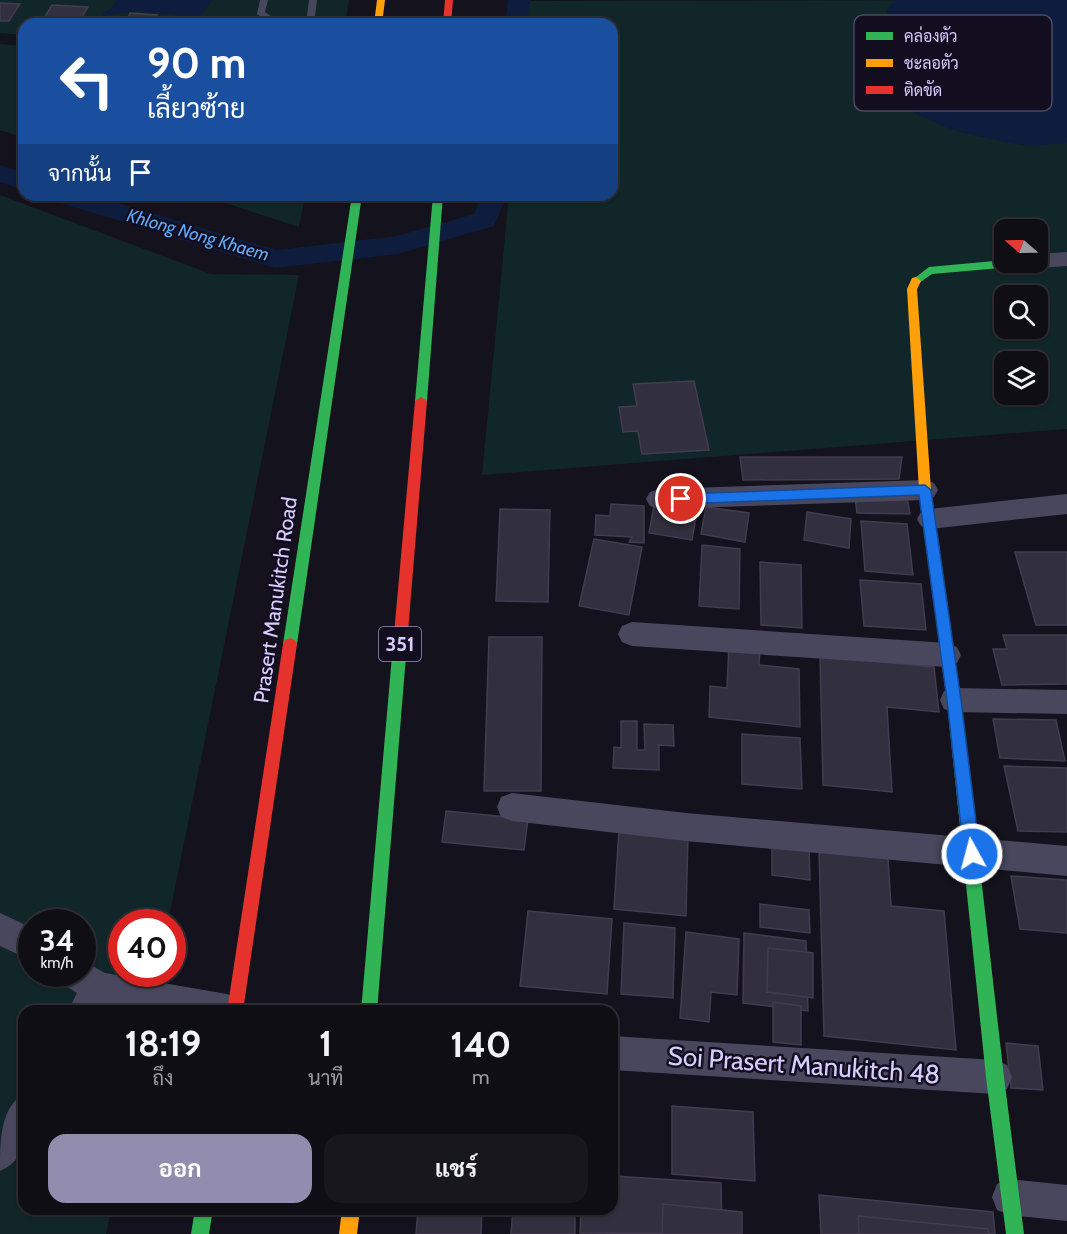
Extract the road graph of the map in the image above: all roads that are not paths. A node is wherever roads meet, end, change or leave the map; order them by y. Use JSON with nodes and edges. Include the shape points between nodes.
{"nodes":[{"id":1,"x":264,"y":0,"type":"edge"},
{"id":2,"x":313,"y":0,"type":"edge"},
{"id":3,"x":381,"y":0,"type":"edge"},
{"id":4,"x":449,"y":0,"type":"edge"},
{"id":5,"x":266,"y":18,"type":"edge"},
{"id":6,"x":311,"y":18,"type":"edge"},
{"id":7,"x":379,"y":18,"type":"edge"},
{"id":8,"x":448,"y":18,"type":"edge"},
{"id":9,"x":356,"y":201,"type":"edge"},
{"id":10,"x":438,"y":201,"type":"edge"},
{"id":11,"x":1067,"y":259,"type":"edge"},
{"id":12,"x":1048,"y":260,"type":"edge"},
{"id":13,"x":994,"y":265,"type":"edge"},
{"id":14,"x":925,"y":490,"type":"junction"},
{"id":15,"x":659,"y":499,"type":"dead end"},
{"id":16,"x":1067,"y":504,"type":"edge"},
{"id":17,"x":930,"y":519,"type":"junction"},
{"id":18,"x":632,"y":634,"type":"dead end"},
{"id":19,"x":947,"y":655,"type":"junction"},
{"id":20,"x":954,"y":700,"type":"junction"},
{"id":21,"x":1067,"y":702,"type":"edge"},
{"id":22,"x":512,"y":807,"type":"dead end"},
{"id":23,"x":972,"y":854,"type":"junction"},
{"id":24,"x":1067,"y":861,"type":"edge"},
{"id":25,"x":0,"y":929,"type":"edge"},
{"id":26,"x":18,"y":938,"type":"edge"},
{"id":27,"x":87,"y":991,"type":"edge"},
{"id":28,"x":185,"y":1005,"type":"edge"},
{"id":29,"x":237,"y":1005,"type":"edge"},
{"id":30,"x":369,"y":1005,"type":"edge"},
{"id":31,"x":618,"y":1053,"type":"edge"},
{"id":32,"x":995,"y":1077,"type":"junction"},
{"id":33,"x":18,"y":1122,"type":"edge"},
{"id":34,"x":0,"y":1153,"type":"edge"},
{"id":35,"x":1010,"y":1197,"type":"junction"},
{"id":36,"x":1067,"y":1203,"type":"edge"},
{"id":37,"x":203,"y":1215,"type":"edge"},
{"id":38,"x":350,"y":1215,"type":"edge"},
{"id":39,"x":200,"y":1234,"type":"edge"},
{"id":40,"x":348,"y":1234,"type":"edge"},
{"id":41,"x":1015,"y":1234,"type":"edge"}],
"edges":[{"from":1,"to":5,"type":"lane","via":[[260,12]]},
{"from":2,"to":6,"type":"lane"},
{"from":3,"to":7,"type":"main road"},
{"from":4,"to":8,"type":"main road"},
{"from":9,"to":29,"type":"main road","name":"Prasert Manukitch Road"},
{"from":10,"to":30,"type":"main road","number":"351"},
{"from":11,"to":12,"type":"street"},
{"from":13,"to":14,"type":"main road","via":[[929,271],[917,278],[912,289]]},
{"from":14,"to":15,"type":"street"},
{"from":14,"to":17,"type":"main road"},
{"from":16,"to":17,"type":"street"},
{"from":17,"to":19,"type":"main road"},
{"from":18,"to":19,"type":"street"},
{"from":19,"to":20,"type":"main road"},
{"from":20,"to":21,"type":"street"},
{"from":20,"to":23,"type":"main road"},
{"from":22,"to":23,"type":"street"},
{"from":23,"to":24,"type":"street"},
{"from":23,"to":32,"type":"main road"},
{"from":25,"to":26,"type":"street"},
{"from":27,"to":28,"type":"street"},
{"from":31,"to":32,"type":"street","name":"Soi Prasert Manukitch 48"},
{"from":32,"to":35,"type":"main road"},
{"from":33,"to":34,"type":"street"},
{"from":35,"to":36,"type":"street"},
{"from":35,"to":41,"type":"main road"},
{"from":37,"to":39,"type":"main road"},
{"from":38,"to":40,"type":"main road"}]}
